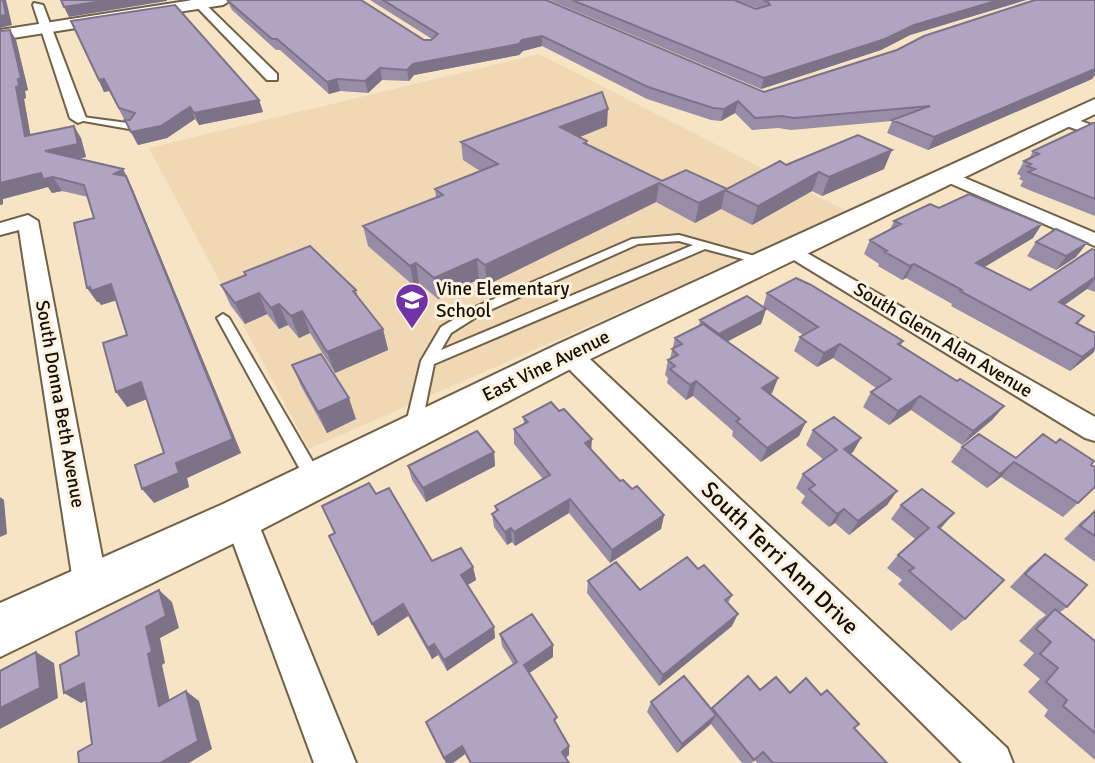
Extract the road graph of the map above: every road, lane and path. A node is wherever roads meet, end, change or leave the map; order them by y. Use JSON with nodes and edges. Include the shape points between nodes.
{"nodes":[{"id":1,"x":223,"y":0,"type":"edge"},
{"id":2,"x":197,"y":2,"type":"edge"},
{"id":3,"x":38,"y":5,"type":"dead end"},
{"id":4,"x":48,"y":28,"type":"junction"},
{"id":5,"x":0,"y":35,"type":"edge"},
{"id":6,"x":272,"y":77,"type":"dead end"},
{"id":7,"x":78,"y":118,"type":"joint"},
{"id":8,"x":1085,"y":120,"type":"edge"},
{"id":9,"x":135,"y":127,"type":"edge"},
{"id":10,"x":946,"y":175,"type":"junction"},
{"id":11,"x":0,"y":229,"type":"edge"},
{"id":12,"x":1095,"y":240,"type":"edge"},
{"id":13,"x":704,"y":245,"type":"junction"},
{"id":14,"x":778,"y":256,"type":"junction"},
{"id":15,"x":223,"y":318,"type":"dead end"},
{"id":16,"x":569,"y":354,"type":"junction"},
{"id":17,"x":428,"y":361,"type":"junction"},
{"id":18,"x":1095,"y":430,"type":"edge"},
{"id":19,"x":412,"y":432,"type":"junction"},
{"id":20,"x":315,"y":480,"type":"junction"},
{"id":21,"x":240,"y":518,"type":"junction"},
{"id":22,"x":91,"y":588,"type":"junction"},
{"id":23,"x":0,"y":630,"type":"edge"},
{"id":24,"x":335,"y":763,"type":"edge"},
{"id":25,"x":992,"y":763,"type":"edge"}],
"edges":[{"from":1,"to":2,"type":"street"},
{"from":2,"to":4,"type":"street"},
{"from":2,"to":6,"type":"street"},
{"from":3,"to":4,"type":"street"},
{"from":4,"to":5,"type":"street"},
{"from":4,"to":7,"type":"street"},
{"from":7,"to":9,"type":"lane"},
{"from":8,"to":10,"type":"street","name":"East Vine Avenue"},
{"from":10,"to":12,"type":"street"},
{"from":10,"to":14,"type":"street","name":"East Vine Avenue"},
{"from":11,"to":22,"type":"street","name":"South Donna Beth Avenue","via":[[28,221]]},
{"from":13,"to":14,"type":"lane"},
{"from":13,"to":17,"type":"lane"},
{"from":13,"to":17,"type":"lane","via":[[679,238],[636,241],[477,310],[446,330]]},
{"from":14,"to":16,"type":"street","name":"East Vine Avenue"},
{"from":14,"to":18,"type":"street","name":"South Glenn Alan Avenue"},
{"from":15,"to":20,"type":"lane"},
{"from":16,"to":19,"type":"street","name":"East Vine Avenue"},
{"from":16,"to":25,"type":"street","name":"South Terri Ann Drive"},
{"from":17,"to":19,"type":"lane"},
{"from":19,"to":20,"type":"street","name":"East Vine Avenue"},
{"from":20,"to":21,"type":"street","name":"East Vine Avenue"},
{"from":21,"to":22,"type":"street","name":"East Vine Avenue"},
{"from":21,"to":24,"type":"street"},
{"from":22,"to":23,"type":"street","name":"East Vine Avenue"}]}
